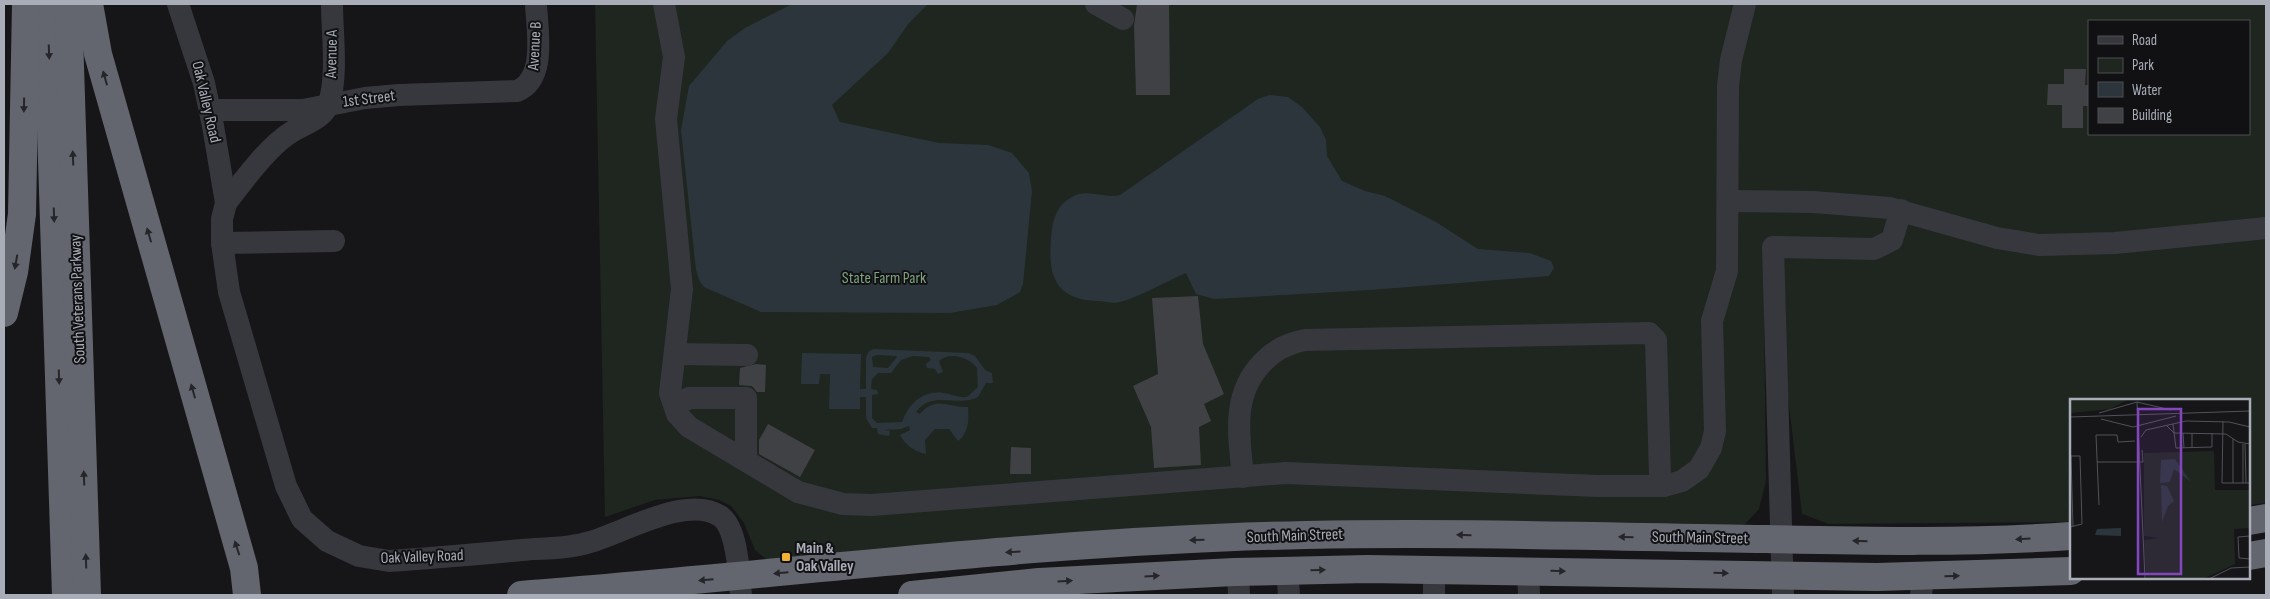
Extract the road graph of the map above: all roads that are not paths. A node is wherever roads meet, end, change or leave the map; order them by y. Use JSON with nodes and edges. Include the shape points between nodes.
{"nodes":[{"id":1,"x":26,"y":4,"type":"edge"},
{"id":2,"x":47,"y":4,"type":"edge"},
{"id":3,"x":68,"y":4,"type":"edge"},
{"id":4,"x":89,"y":4,"type":"edge"},
{"id":5,"x":178,"y":4,"type":"edge"},
{"id":6,"x":332,"y":4,"type":"edge"},
{"id":7,"x":536,"y":4,"type":"edge"},
{"id":8,"x":664,"y":4,"type":"edge"},
{"id":9,"x":1096,"y":4,"type":"edge"},
{"id":10,"x":1745,"y":4,"type":"edge"},
{"id":11,"x":1123,"y":19,"type":"dead end"},
{"id":12,"x":527,"y":87,"type":"joint"},
{"id":13,"x":328,"y":104,"type":"junction"},
{"id":14,"x":211,"y":110,"type":"junction"},
{"id":15,"x":1728,"y":201,"type":"junction"},
{"id":16,"x":226,"y":203,"type":"junction"},
{"id":17,"x":1901,"y":210,"type":"junction"},
{"id":18,"x":2266,"y":228,"type":"edge"},
{"id":19,"x":334,"y":242,"type":"dead end"},
{"id":20,"x":222,"y":243,"type":"junction"},
{"id":21,"x":4,"y":314,"type":"edge"},
{"id":22,"x":675,"y":354,"type":"junction"},
{"id":23,"x":747,"y":355,"type":"dead end"},
{"id":24,"x":675,"y":406,"type":"junction"},
{"id":25,"x":746,"y":459,"type":"junction"},
{"id":26,"x":1243,"y":477,"type":"junction"},
{"id":27,"x":1664,"y":486,"type":"junction"},
{"id":28,"x":2266,"y":518,"type":"edge"},
{"id":29,"x":2250,"y":521,"type":"edge"},
{"id":30,"x":75,"y":528,"type":"junction"},
{"id":31,"x":2070,"y":536,"type":"edge"},
{"id":32,"x":1233,"y":538,"type":"junction"},
{"id":33,"x":1780,"y":540,"type":"junction"},
{"id":34,"x":2266,"y":553,"type":"edge"},
{"id":35,"x":2250,"y":556,"type":"edge"},
{"id":36,"x":2070,"y":572,"type":"edge"},
{"id":37,"x":1237,"y":580,"type":"edge"},
{"id":38,"x":1434,"y":582,"type":"edge"},
{"id":39,"x":1288,"y":583,"type":"edge"},
{"id":40,"x":1529,"y":583,"type":"edge"},
{"id":41,"x":1782,"y":585,"type":"edge"},
{"id":42,"x":740,"y":586,"type":"edge"},
{"id":43,"x":1922,"y":586,"type":"edge"},
{"id":44,"x":66,"y":595,"type":"edge"},
{"id":45,"x":87,"y":595,"type":"edge"},
{"id":46,"x":247,"y":595,"type":"edge"},
{"id":47,"x":520,"y":595,"type":"edge"},
{"id":48,"x":912,"y":595,"type":"edge"}],
"edges":[{"from":1,"to":21,"type":"highway","one_way":true,"via":[[22,214]]},
{"from":2,"to":30,"type":"highway","name":"South Veterans Parkway","one_way":true},
{"from":30,"to":3,"type":"highway","name":"South Veterans Parkway","one_way":true},
{"from":46,"to":4,"type":"highway","one_way":true,"via":[[244,568],[98,54]]},
{"from":5,"to":14,"type":"street","name":"Oak Valley Road"},
{"from":6,"to":13,"type":"street","name":"Avenue A","via":[[333,60]]},
{"from":7,"to":12,"type":"street","name":"Avenue B","via":[[536,67]]},
{"from":8,"to":22,"type":"street","via":[[674,56],[666,119],[682,289]]},
{"from":9,"to":11,"type":"street"},
{"from":10,"to":15,"type":"street","via":[[1728,86]]},
{"from":12,"to":13,"type":"street","name":"1st Street","via":[[506,93],[399,95]]},
{"from":13,"to":14,"type":"street","name":"1st Street","via":[[303,110]]},
{"from":13,"to":16,"type":"street","name":"Oak Valley Road","via":[[312,121],[289,133]]},
{"from":14,"to":16,"type":"street","name":"Oak Valley Road"},
{"from":15,"to":17,"type":"street","via":[[1813,202]]},
{"from":15,"to":27,"type":"street","via":[[1727,271],[1712,321],[1715,431],[1711,448],[1699,469],[1682,481]]},
{"from":16,"to":20,"type":"street","name":"Oak Valley Road"},
{"from":17,"to":18,"type":"street","via":[[1998,238],[2039,245],[2115,243]]},
{"from":17,"to":33,"type":"street","via":[[1892,240],[1874,250],[1773,247]]},
{"from":19,"to":20,"type":"street"},
{"from":20,"to":42,"type":"street","name":"Oak Valley Road","via":[[229,292],[286,486],[302,518],[328,541],[371,559],[436,558],[571,546],[606,537],[650,518],[703,511],[722,517],[730,528]]},
{"from":22,"to":23,"type":"street"},
{"from":22,"to":24,"type":"street","via":[[670,392]]},
{"from":24,"to":25,"type":"street","via":[[677,414],[688,427]]},
{"from":24,"to":25,"type":"street","via":[[689,398],[746,398]]},
{"from":25,"to":26,"type":"street","via":[[798,492],[821,499],[872,505]]},
{"from":26,"to":27,"type":"street","via":[[1286,473],[1590,486]]},
{"from":26,"to":27,"type":"street","via":[[1240,418],[1243,391],[1254,371],[1289,343],[1322,339],[1649,333],[1656,340],[1660,475]]},
{"from":28,"to":29,"type":"highway"},
{"from":30,"to":44,"type":"highway","name":"South Veterans Parkway"},
{"from":45,"to":30,"type":"highway","name":"South Veterans Parkway","one_way":true},
{"from":31,"to":33,"type":"highway","name":"South Main Street","one_way":true,"via":[[2012,540]]},
{"from":33,"to":32,"type":"highway","name":"South Main Street","one_way":true,"via":[[1400,534]]},
{"from":32,"to":37,"type":"highway"},
{"from":32,"to":42,"type":"highway","name":"South Main Street","one_way":true,"via":[[1017,551]]},
{"from":33,"to":41,"type":"street"},
{"from":34,"to":35,"type":"highway"},
{"from":43,"to":36,"type":"highway","one_way":true},
{"from":37,"to":39,"type":"highway"},
{"from":48,"to":37,"type":"highway","one_way":true,"via":[[1039,582]]},
{"from":39,"to":38,"type":"highway","one_way":true},
{"from":38,"to":40,"type":"highway"},
{"from":40,"to":41,"type":"highway","one_way":true},
{"from":41,"to":43,"type":"highway"},
{"from":42,"to":47,"type":"highway","name":"South Main Street","one_way":true}]}
